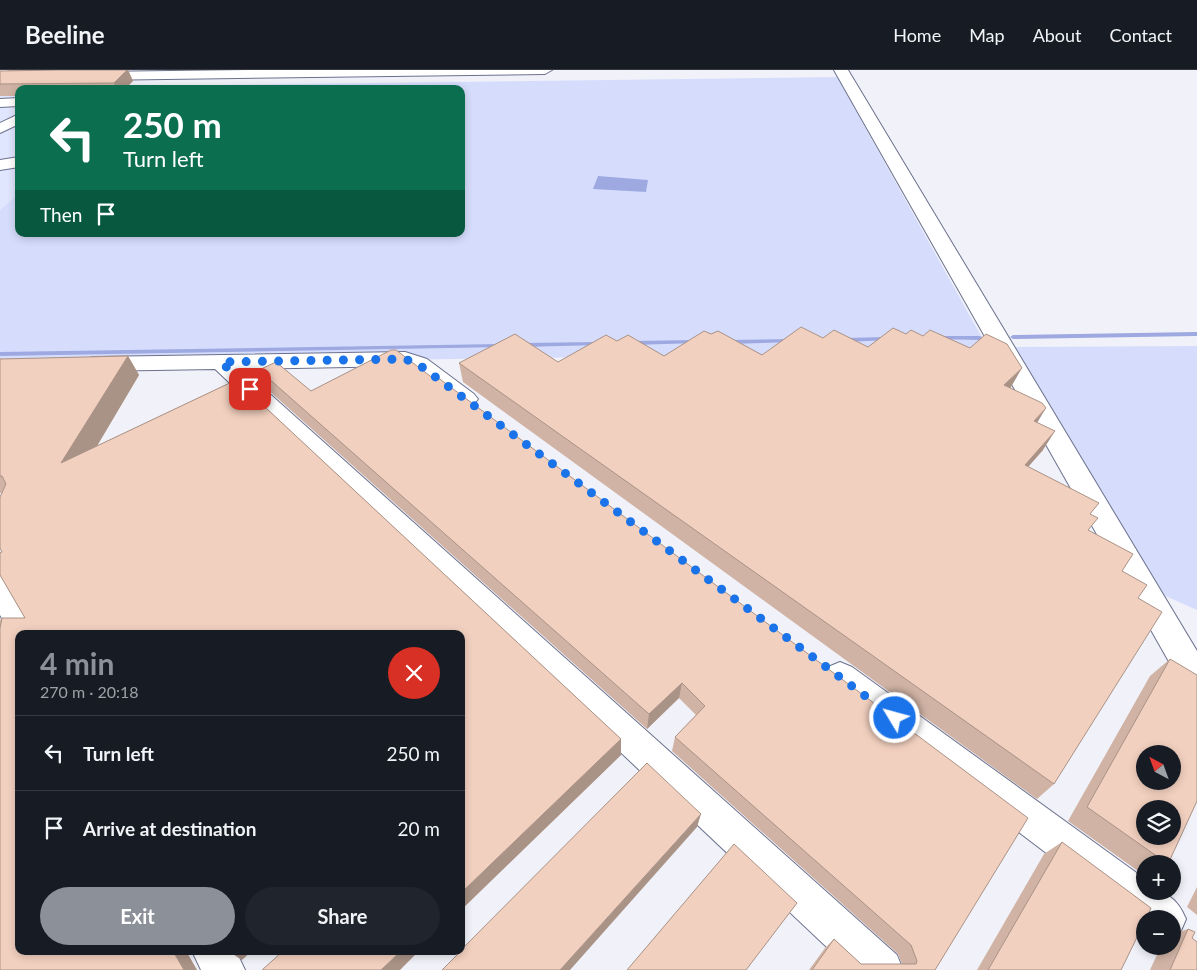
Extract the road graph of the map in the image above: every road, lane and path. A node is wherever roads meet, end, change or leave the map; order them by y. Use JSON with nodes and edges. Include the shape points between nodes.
{"nodes":[{"id":1,"x":545,"y":70,"type":"edge"},
{"id":2,"x":841,"y":70,"type":"edge"},
{"id":3,"x":79,"y":76,"type":"edge"},
{"id":4,"x":15,"y":102,"type":"edge"},
{"id":5,"x":0,"y":103,"type":"edge"},
{"id":6,"x":15,"y":120,"type":"edge"},
{"id":7,"x":0,"y":129,"type":"edge"},
{"id":8,"x":15,"y":163,"type":"edge"},
{"id":9,"x":0,"y":165,"type":"edge"},
{"id":10,"x":221,"y":362,"type":"junction"},
{"id":11,"x":67,"y":364,"type":"edge"},
{"id":12,"x":490,"y":417,"type":"edge"},
{"id":13,"x":0,"y":588,"type":"edge"},
{"id":14,"x":25,"y":630,"type":"edge"},
{"id":15,"x":816,"y":659,"type":"edge"},
{"id":16,"x":1197,"y":680,"type":"edge"},
{"id":17,"x":1154,"y":910,"type":"edge"},
{"id":18,"x":1181,"y":930,"type":"edge"},
{"id":19,"x":1197,"y":942,"type":"edge"},
{"id":20,"x":215,"y":955,"type":"edge"},
{"id":21,"x":224,"y":970,"type":"edge"},
{"id":22,"x":882,"y":970,"type":"edge"}],
"edges":[{"from":1,"to":3,"type":"street"},
{"from":2,"to":16,"type":"street"},
{"from":4,"to":5,"type":"street"},
{"from":6,"to":7,"type":"street"},
{"from":8,"to":9,"type":"street"},
{"from":10,"to":11,"type":"street"},
{"from":10,"to":12,"type":"street","via":[[405,359],[418,364]]},
{"from":10,"to":22,"type":"street"},
{"from":13,"to":14,"type":"street"},
{"from":15,"to":17,"type":"street"},
{"from":18,"to":19,"type":"street"},
{"from":20,"to":21,"type":"street"}]}
